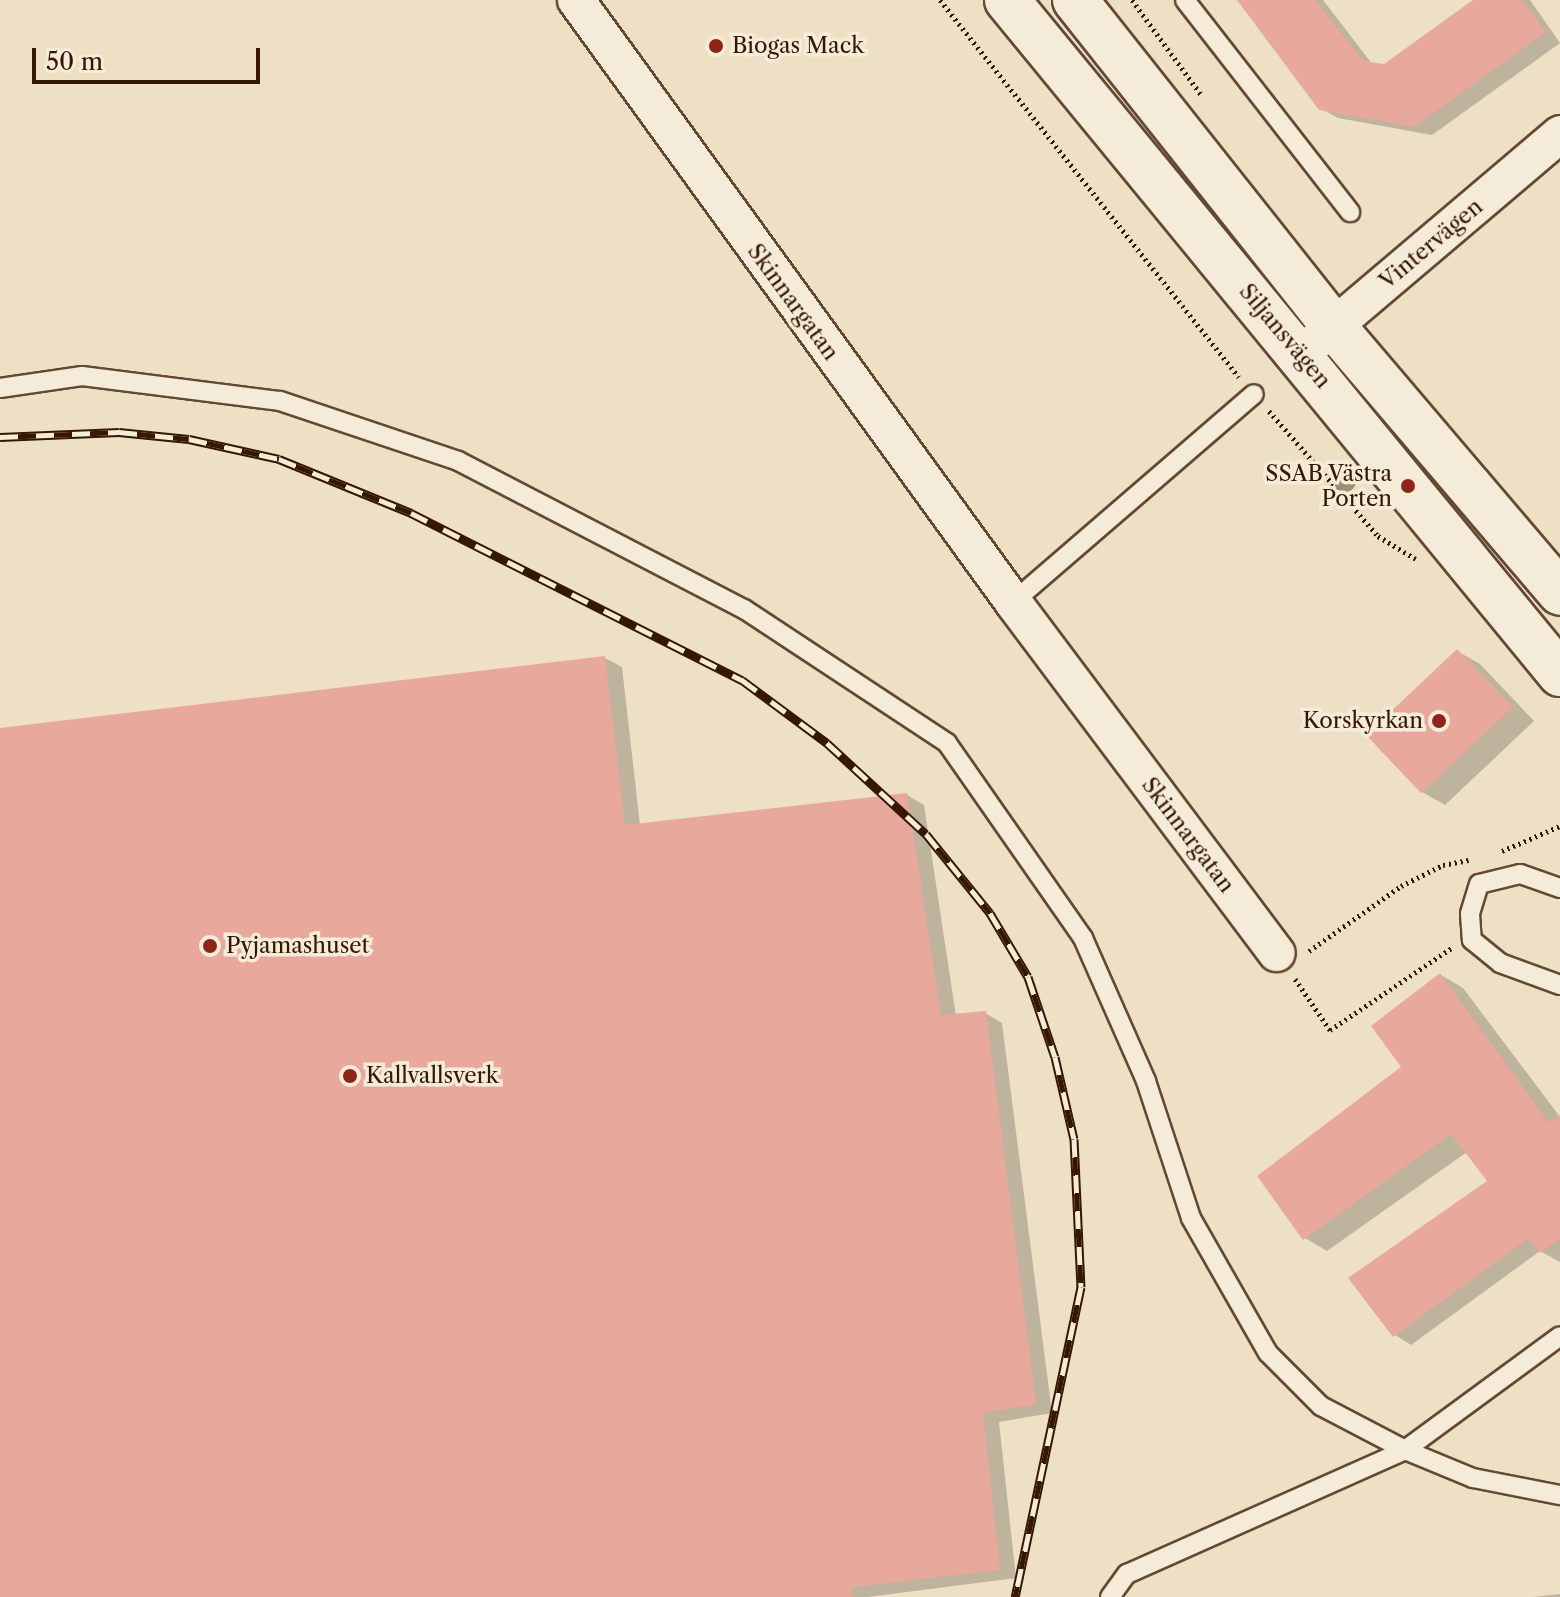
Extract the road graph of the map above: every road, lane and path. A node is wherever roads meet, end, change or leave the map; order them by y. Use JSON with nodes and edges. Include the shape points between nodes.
{"nodes":[{"id":1,"x":576,"y":0,"type":"edge"},
{"id":2,"x":940,"y":0,"type":"edge"},
{"id":3,"x":1007,"y":0,"type":"edge"},
{"id":4,"x":1075,"y":0,"type":"edge"},
{"id":5,"x":1185,"y":0,"type":"edge"},
{"id":6,"x":1560,"y":134,"type":"edge"},
{"id":7,"x":1350,"y":212,"type":"dead end"},
{"id":8,"x":1318,"y":340,"type":"junction"},
{"id":9,"x":0,"y":388,"type":"edge"},
{"id":10,"x":1254,"y":394,"type":"junction"},
{"id":11,"x":1429,"y":567,"type":"dead end"},
{"id":12,"x":1560,"y":593,"type":"edge"},
{"id":13,"x":1013,"y":602,"type":"junction"},
{"id":14,"x":1560,"y":674,"type":"edge"},
{"id":15,"x":1560,"y":826,"type":"edge"},
{"id":16,"x":1493,"y":855,"type":"dead end"},
{"id":17,"x":1479,"y":858,"type":"dead end"},
{"id":18,"x":1560,"y":888,"type":"edge"},
{"id":19,"x":1472,"y":940,"type":"junction"},
{"id":20,"x":1282,"y":960,"type":"junction"},
{"id":21,"x":1560,"y":985,"type":"edge"},
{"id":22,"x":1560,"y":1336,"type":"edge"},
{"id":23,"x":1405,"y":1450,"type":"junction"},
{"id":24,"x":1560,"y":1495,"type":"edge"},
{"id":25,"x":1110,"y":1597,"type":"edge"}],
"edges":[{"from":1,"to":13,"type":"street","name":"Skinnargatan"},
{"from":2,"to":10,"type":"path"},
{"from":3,"to":8,"type":"street","name":"Siljansvägen","via":[[1150,180]]},
{"from":4,"to":8,"type":"street","name":"Siljansvägen"},
{"from":5,"to":7,"type":"lane"},
{"from":6,"to":8,"type":"street","name":"Vintervägen"},
{"from":8,"to":12,"type":"street","name":"Siljansvägen"},
{"from":8,"to":14,"type":"street","name":"Siljansvägen"},
{"from":9,"to":23,"type":"lane","via":[[82,376],[280,401],[458,461],[744,609],[947,743],[1083,938],[1146,1081],[1191,1218],[1268,1353],[1321,1406]]},
{"from":10,"to":11,"type":"path","via":[[1378,536]]},
{"from":10,"to":13,"type":"lane"},
{"from":13,"to":20,"type":"street","name":"Skinnargatan"},
{"from":15,"to":16,"type":"path"},
{"from":17,"to":20,"type":"path","via":[[1443,865],[1401,886]]},
{"from":18,"to":19,"type":"lane","via":[[1520,874],[1479,884],[1470,914]]},
{"from":19,"to":20,"type":"path","via":[[1457,944],[1330,1030]]},
{"from":19,"to":21,"type":"lane","via":[[1500,963]]},
{"from":22,"to":23,"type":"lane"},
{"from":23,"to":24,"type":"lane","via":[[1473,1478]]},
{"from":23,"to":25,"type":"lane","via":[[1127,1574]]}]}
